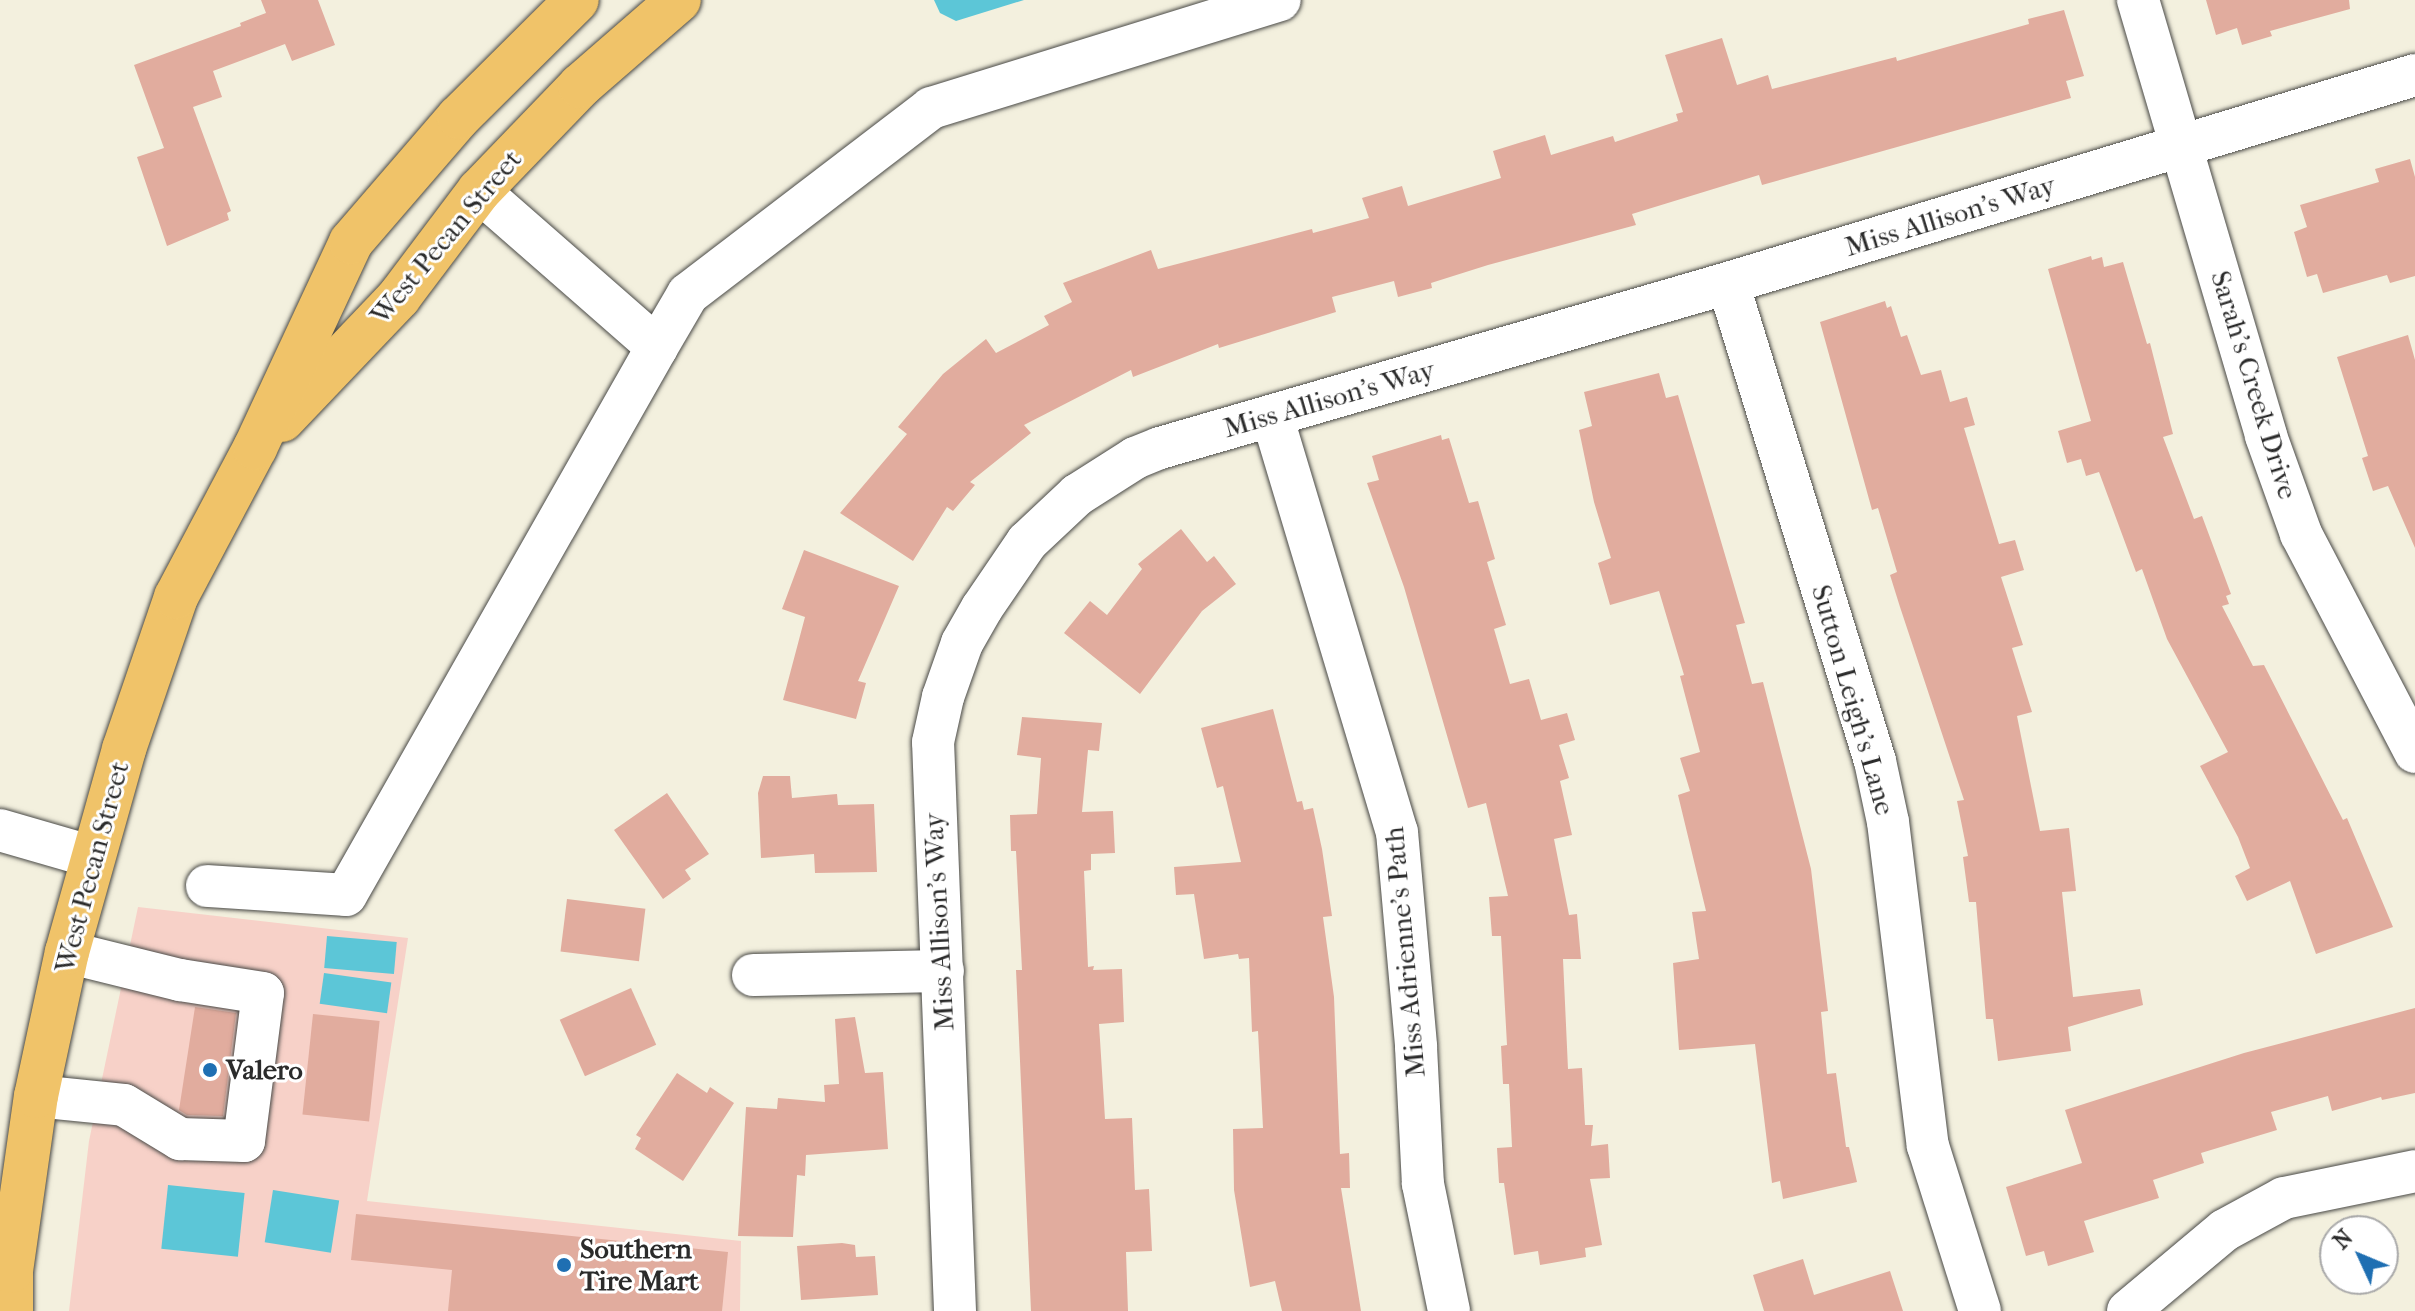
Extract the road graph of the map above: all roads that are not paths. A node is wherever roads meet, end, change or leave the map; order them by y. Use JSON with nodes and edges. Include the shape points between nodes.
{"nodes":[{"id":1,"x":577,"y":0,"type":"edge"},
{"id":2,"x":679,"y":0,"type":"edge"},
{"id":3,"x":1280,"y":0,"type":"edge"},
{"id":4,"x":2138,"y":0,"type":"edge"},
{"id":5,"x":2415,"y":75,"type":"edge"},
{"id":6,"x":2181,"y":147,"type":"junction"},
{"id":7,"x":479,"y":191,"type":"junction"},
{"id":8,"x":1728,"y":283,"type":"junction"},
{"id":9,"x":657,"y":347,"type":"junction"},
{"id":10,"x":1272,"y":416,"type":"junction"},
{"id":11,"x":255,"y":448,"type":"junction"},
{"id":12,"x":2415,"y":752,"type":"edge"},
{"id":13,"x":0,"y":830,"type":"edge"},
{"id":14,"x":93,"y":857,"type":"junction"},
{"id":15,"x":207,"y":886,"type":"dead end"},
{"id":16,"x":67,"y":952,"type":"junction"},
{"id":17,"x":943,"y":971,"type":"junction"},
{"id":18,"x":753,"y":975,"type":"dead end"},
{"id":19,"x":36,"y":1096,"type":"junction"},
{"id":20,"x":2415,"y":1171,"type":"edge"},
{"id":21,"x":8,"y":1291,"type":"edge"},
{"id":22,"x":955,"y":1311,"type":"edge"},
{"id":23,"x":1449,"y":1311,"type":"edge"},
{"id":24,"x":1980,"y":1311,"type":"edge"},
{"id":25,"x":2128,"y":1311,"type":"edge"}],
"edges":[{"from":1,"to":11,"type":"main road","name":"West Pecan Street","via":[[459,117],[351,242]]},
{"from":2,"to":7,"type":"main road","name":"West Pecan Street","via":[[580,86]]},
{"from":3,"to":9,"type":"street","via":[[931,108],[688,294]]},
{"from":4,"to":6,"type":"street","name":"Sarah's Creek Drive"},
{"from":5,"to":6,"type":"street","name":"Miss Allison's Way"},
{"from":6,"to":8,"type":"street","name":"Miss Allison's Way"},
{"from":6,"to":12,"type":"street","name":"Sarah's Creek Drive","via":[[2266,436],[2301,534]]},
{"from":7,"to":9,"type":"street"},
{"from":7,"to":11,"type":"main road","name":"West Pecan Street","via":[[399,297]]},
{"from":8,"to":10,"type":"street","name":"Miss Allison's Way"},
{"from":8,"to":24,"type":"street","name":"Sutton Leigh's Lane","via":[[1875,761],[1888,822],[1928,1146]]},
{"from":9,"to":15,"type":"street","via":[[346,895]]},
{"from":10,"to":17,"type":"street","name":"Miss Allison's Way","via":[[1135,458],[1077,495],[1027,542],[982,608],[962,643],[933,742]]},
{"from":10,"to":23,"type":"street","name":"Miss Adrienne's Path","via":[[1397,832],[1423,1184]]},
{"from":11,"to":14,"type":"main road","name":"West Pecan Street","via":[[176,597]]},
{"from":13,"to":14,"type":"street"},
{"from":14,"to":16,"type":"main road","name":"West Pecan Street"},
{"from":16,"to":19,"type":"main road","name":"West Pecan Street"},
{"from":16,"to":19,"type":"street","via":[[180,980],[263,993],[244,1141],[180,1139],[124,1105]]},
{"from":17,"to":18,"type":"street"},
{"from":17,"to":22,"type":"street","name":"Miss Allison's Way"},
{"from":19,"to":21,"type":"main road","name":"West Pecan Street"},
{"from":20,"to":25,"type":"street","via":[[2284,1198],[2225,1230]]}]}
